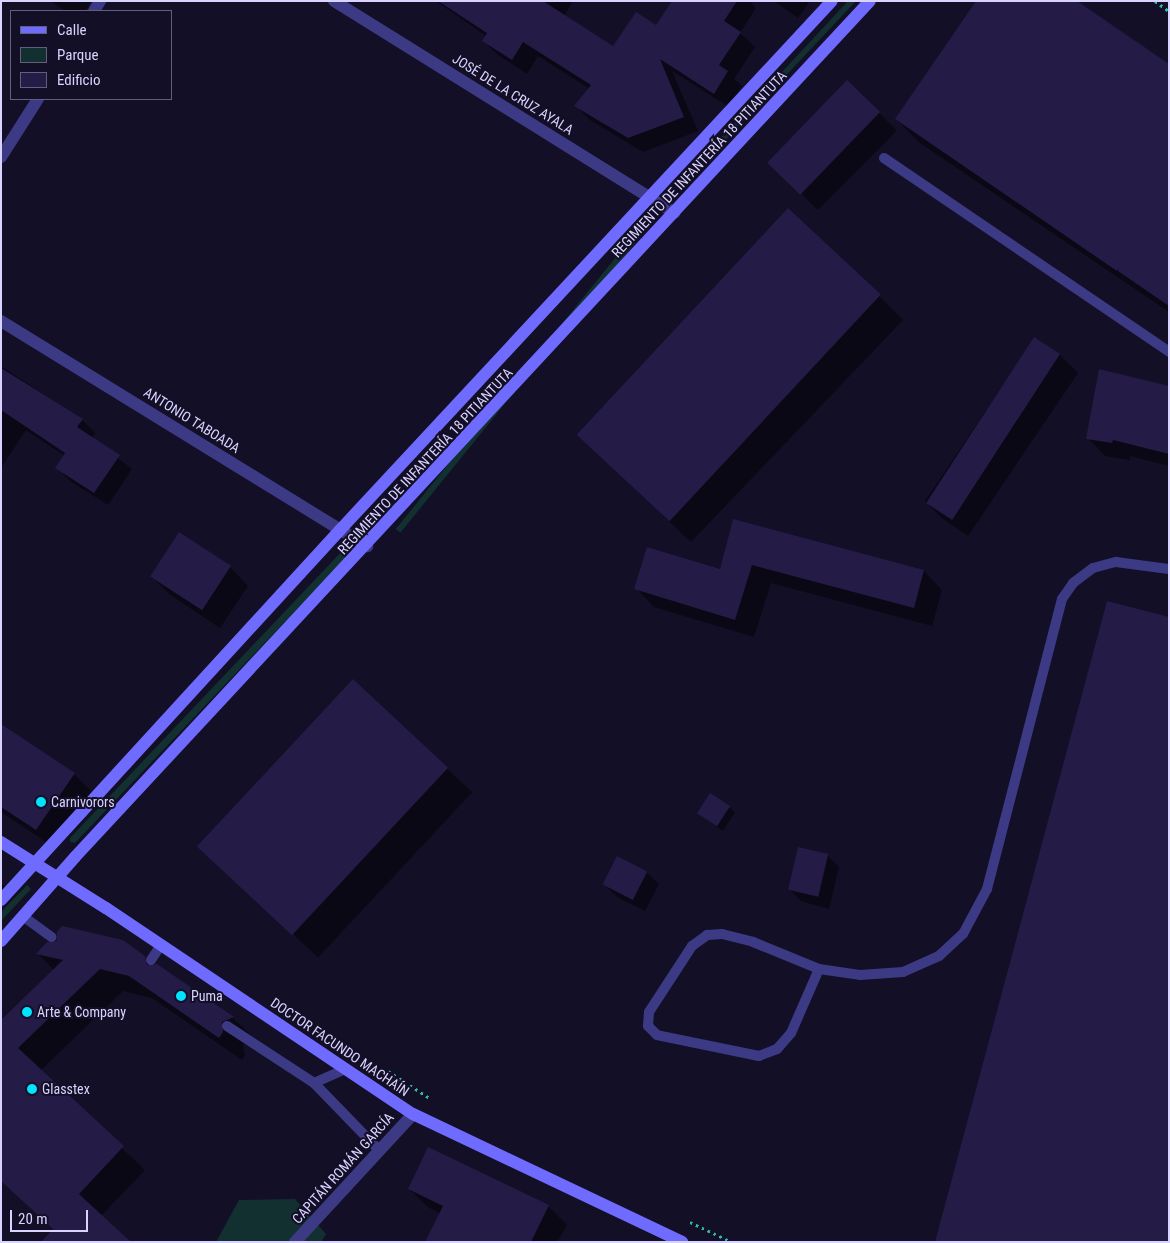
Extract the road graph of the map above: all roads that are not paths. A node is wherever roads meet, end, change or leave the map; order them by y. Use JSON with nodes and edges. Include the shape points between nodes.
{"nodes":[{"id":1,"x":334,"y":1,"type":"edge"},
{"id":2,"x":832,"y":1,"type":"edge"},
{"id":3,"x":870,"y":1,"type":"edge"},
{"id":4,"x":37,"y":100,"type":"edge"},
{"id":5,"x":1,"y":157,"type":"edge"},
{"id":6,"x":884,"y":158,"type":"dead end"},
{"id":7,"x":652,"y":198,"type":"junction"},
{"id":8,"x":674,"y":213,"type":"junction"},
{"id":9,"x":1,"y":321,"type":"edge"},
{"id":10,"x":1169,"y":352,"type":"edge"},
{"id":11,"x":340,"y":530,"type":"junction"},
{"id":12,"x":367,"y":546,"type":"junction"},
{"id":13,"x":1169,"y":569,"type":"edge"},
{"id":14,"x":1,"y":842,"type":"edge"},
{"id":15,"x":36,"y":864,"type":"junction"},
{"id":16,"x":56,"y":877,"type":"junction"},
{"id":17,"x":1,"y":900,"type":"edge"},
{"id":18,"x":24,"y":917,"type":"junction"},
{"id":19,"x":52,"y":937,"type":"dead end"},
{"id":20,"x":1,"y":941,"type":"edge"},
{"id":21,"x":161,"y":945,"type":"junction"},
{"id":22,"x":151,"y":960,"type":"dead end"},
{"id":23,"x":819,"y":969,"type":"junction"},
{"id":24,"x":227,"y":1026,"type":"dead end"},
{"id":25,"x":346,"y":1069,"type":"junction"},
{"id":26,"x":314,"y":1083,"type":"junction"},
{"id":27,"x":413,"y":1114,"type":"junction"},
{"id":28,"x":379,"y":1150,"type":"junction"},
{"id":29,"x":296,"y":1242,"type":"edge"},
{"id":30,"x":682,"y":1242,"type":"edge"}],
"edges":[{"from":1,"to":7,"type":"street","name":"JOSÉ DE LA CRUZ AYALA"},
{"from":2,"to":7,"type":"main road","name":"REGIMIENTO DE INFANTERÍA 18 PITIANTUTA"},
{"from":3,"to":8,"type":"main road","name":"REGIMIENTO DE INFANTERÍA 18 PITIANTUTA"},
{"from":4,"to":5,"type":"street"},
{"from":6,"to":10,"type":"lane"},
{"from":7,"to":8,"type":"street","name":"JOSÉ DE LA CRUZ AYALA"},
{"from":7,"to":11,"type":"main road","name":"REGIMIENTO DE INFANTERÍA 18 PITIANTUTA"},
{"from":8,"to":12,"type":"main road","name":"REGIMIENTO DE INFANTERÍA 18 PITIANTUTA"},
{"from":9,"to":11,"type":"street","name":"ANTONIO TABOADA"},
{"from":11,"to":12,"type":"street","name":"ANTONIO TABOADA"},
{"from":11,"to":15,"type":"main road","name":"REGIMIENTO DE INFANTERÍA 18 PITIANTUTA"},
{"from":12,"to":16,"type":"main road","name":"REGIMIENTO DE INFANTERÍA 18 PITIANTUTA"},
{"from":13,"to":23,"type":"lane","via":[[1116,562],[1101,566],[1073,583],[1062,599],[987,889],[962,934],[939,956],[903,972],[860,975]]},
{"from":14,"to":15,"type":"main road","name":"DOCTOR FACUNDO MACHAÍN"},
{"from":15,"to":16,"type":"main road","name":"DOCTOR FACUNDO MACHAÍN"},
{"from":15,"to":17,"type":"main road","name":"REGIMIENTO DE INFANTERÍA 18 PITIANTUTA"},
{"from":16,"to":18,"type":"main road","name":"REGIMIENTO DE INFANTERÍA 18 PITIANTUTA"},
{"from":16,"to":21,"type":"main road","name":"DOCTOR FACUNDO MACHAÍN"},
{"from":18,"to":19,"type":"lane"},
{"from":18,"to":20,"type":"main road","name":"REGIMIENTO DE INFANTERÍA 18 PITIANTUTA"},
{"from":21,"to":22,"type":"lane"},
{"from":21,"to":25,"type":"main road","name":"DOCTOR FACUNDO MACHAÍN"},
{"from":23,"to":23,"type":"lane","via":[[791,1033],[777,1049],[759,1056],[657,1035],[648,1026],[649,1012],[692,946],[707,935],[722,934],[753,942]]},
{"from":24,"to":26,"type":"lane"},
{"from":25,"to":26,"type":"lane"},
{"from":25,"to":27,"type":"main road","name":"DOCTOR FACUNDO MACHAÍN"},
{"from":26,"to":28,"type":"lane"},
{"from":27,"to":28,"type":"street","name":"CAPITÁN ROMÁN GARCÍA"},
{"from":27,"to":30,"type":"main road","name":"DOCTOR FACUNDO MACHAÍN"},
{"from":28,"to":29,"type":"street","name":"CAPITÁN ROMÁN GARCÍA"}]}
